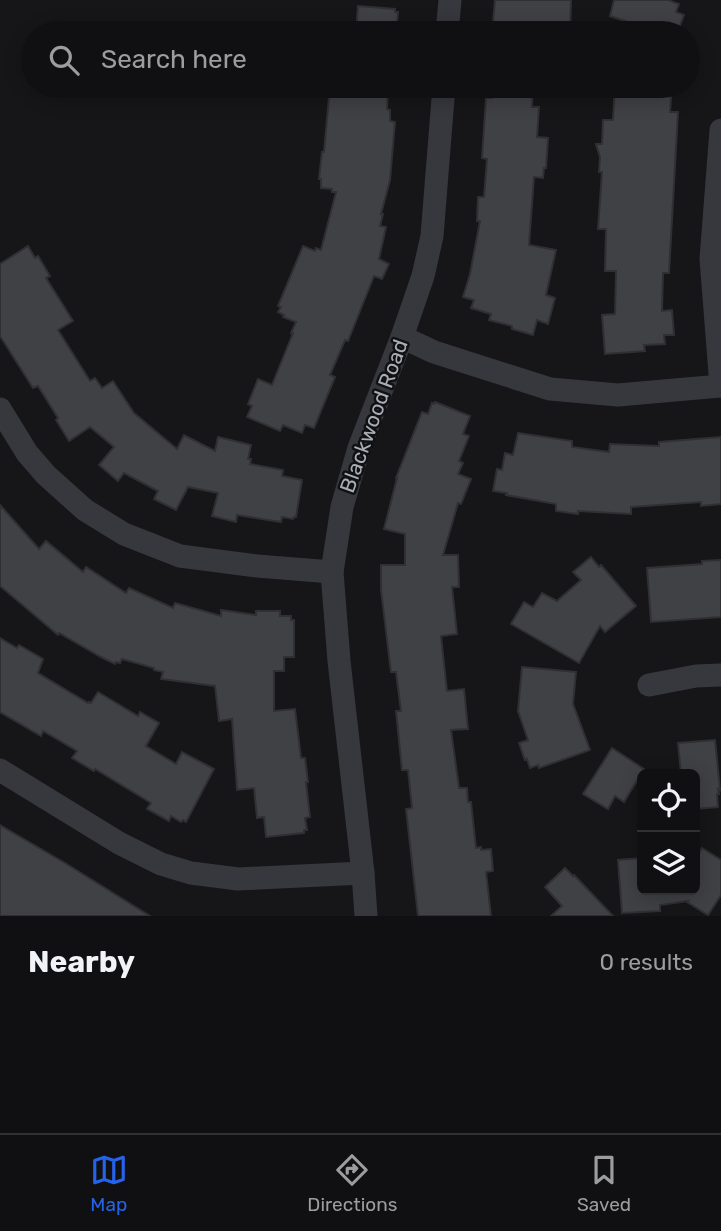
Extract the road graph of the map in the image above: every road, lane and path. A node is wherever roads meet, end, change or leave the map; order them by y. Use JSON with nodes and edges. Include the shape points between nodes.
{"nodes":[{"id":1,"x":450,"y":0,"type":"edge"},
{"id":2,"x":448,"y":21,"type":"edge"},
{"id":3,"x":443,"y":98,"type":"edge"},
{"id":4,"x":721,"y":130,"type":"edge"},
{"id":5,"x":402,"y":337,"type":"junction"},
{"id":6,"x":721,"y":386,"type":"edge"},
{"id":7,"x":0,"y":409,"type":"edge"},
{"id":8,"x":332,"y":572,"type":"junction"},
{"id":9,"x":721,"y":675,"type":"edge"},
{"id":10,"x":649,"y":685,"type":"dead end"},
{"id":11,"x":0,"y":770,"type":"edge"},
{"id":12,"x":363,"y":873,"type":"junction"},
{"id":13,"x":366,"y":916,"type":"edge"}],
"edges":[{"from":1,"to":2,"type":"street"},
{"from":3,"to":5,"type":"street","name":"Blackwood Road","via":[[432,236]]},
{"from":4,"to":6,"type":"street","via":[[711,260]]},
{"from":5,"to":6,"type":"street","via":[[434,352],[550,389],[618,395]]},
{"from":5,"to":8,"type":"street","name":"Blackwood Road","via":[[359,448],[342,507]]},
{"from":7,"to":8,"type":"street","via":[[46,475],[85,510],[124,534],[180,556]]},
{"from":8,"to":12,"type":"street","name":"Blackwood Road"},
{"from":9,"to":10,"type":"street"},
{"from":11,"to":12,"type":"street","via":[[119,843],[191,873],[238,879]]},
{"from":12,"to":13,"type":"street","name":"Blackwood Road"}]}
